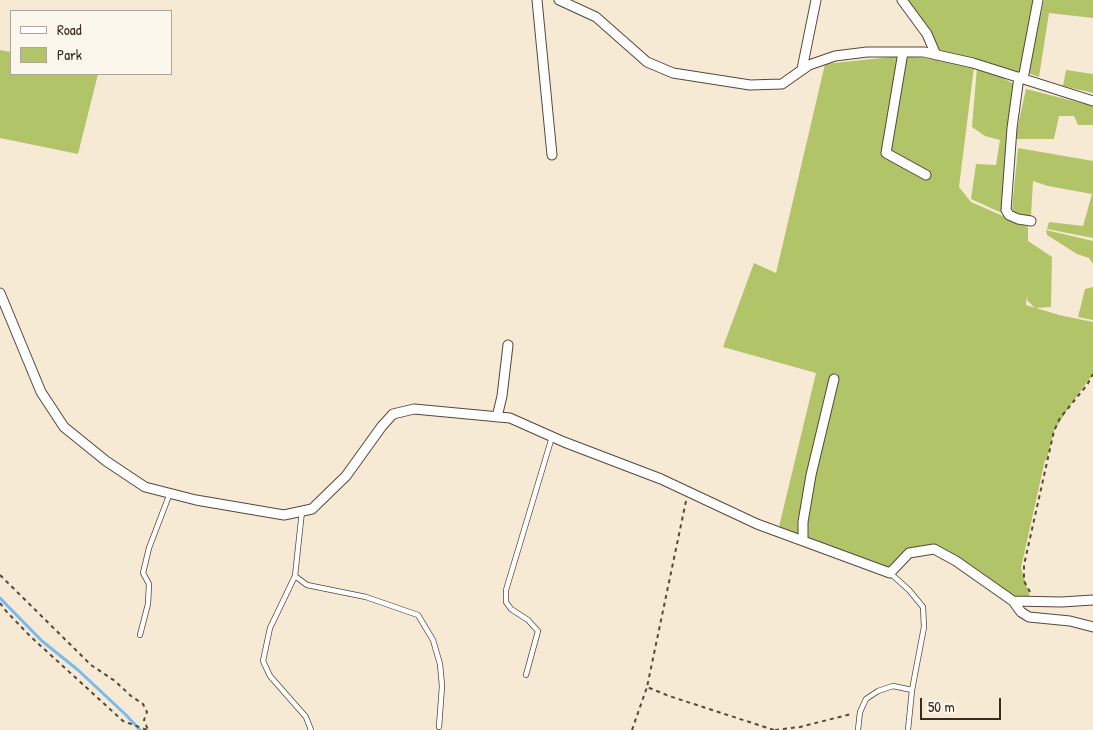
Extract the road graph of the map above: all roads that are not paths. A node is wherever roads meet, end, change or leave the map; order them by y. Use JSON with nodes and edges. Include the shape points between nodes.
{"nodes":[{"id":1,"x":537,"y":0,"type":"edge"},
{"id":2,"x":560,"y":0,"type":"edge"},
{"id":3,"x":816,"y":0,"type":"edge"},
{"id":4,"x":902,"y":0,"type":"edge"},
{"id":5,"x":1038,"y":0,"type":"edge"},
{"id":6,"x":903,"y":52,"type":"junction"},
{"id":7,"x":936,"y":55,"type":"junction"},
{"id":8,"x":802,"y":70,"type":"junction"},
{"id":9,"x":1021,"y":78,"type":"junction"},
{"id":10,"x":1093,"y":101,"type":"edge"},
{"id":11,"x":552,"y":155,"type":"dead end"},
{"id":12,"x":926,"y":175,"type":"dead end"},
{"id":13,"x":1030,"y":221,"type":"dead end"},
{"id":14,"x":0,"y":293,"type":"edge"},
{"id":15,"x":508,"y":346,"type":"dead end"},
{"id":16,"x":834,"y":379,"type":"dead end"},
{"id":17,"x":497,"y":417,"type":"junction"},
{"id":18,"x":552,"y":437,"type":"junction"},
{"id":19,"x":170,"y":493,"type":"junction"},
{"id":20,"x":302,"y":512,"type":"junction"},
{"id":21,"x":803,"y":541,"type":"junction"},
{"id":22,"x":890,"y":574,"type":"junction"},
{"id":23,"x":295,"y":576,"type":"junction"},
{"id":24,"x":1093,"y":600,"type":"edge"},
{"id":25,"x":1013,"y":601,"type":"junction"},
{"id":26,"x":1093,"y":627,"type":"edge"},
{"id":27,"x":140,"y":635,"type":"dead end"},
{"id":28,"x":526,"y":675,"type":"dead end"},
{"id":29,"x":912,"y":690,"type":"junction"},
{"id":30,"x":439,"y":727,"type":"dead end"},
{"id":31,"x":311,"y":730,"type":"edge"},
{"id":32,"x":858,"y":730,"type":"edge"},
{"id":33,"x":908,"y":730,"type":"edge"}],
"edges":[{"from":1,"to":11,"type":"street"},
{"from":2,"to":8,"type":"street","via":[[596,17],[647,62],[673,73],[750,85],[782,84]]},
{"from":3,"to":8,"type":"street"},
{"from":4,"to":7,"type":"street","via":[[927,34]]},
{"from":5,"to":9,"type":"street"},
{"from":6,"to":7,"type":"street"},
{"from":6,"to":8,"type":"street","via":[[835,56]]},
{"from":6,"to":12,"type":"street","via":[[886,153]]},
{"from":7,"to":9,"type":"street"},
{"from":9,"to":10,"type":"street"},
{"from":9,"to":13,"type":"street","via":[[1006,210],[1009,215]]},
{"from":14,"to":19,"type":"street","via":[[41,392],[64,426],[106,461],[145,487]]},
{"from":15,"to":17,"type":"street"},
{"from":16,"to":21,"type":"street","via":[[811,475]]},
{"from":17,"to":18,"type":"street","via":[[510,418]]},
{"from":17,"to":20,"type":"street","via":[[414,410],[394,414],[346,476],[312,510]]},
{"from":18,"to":21,"type":"street","via":[[661,479],[757,524]]},
{"from":18,"to":28,"type":"lane","via":[[506,590],[506,602],[511,609],[538,630]]},
{"from":19,"to":20,"type":"street","via":[[284,515]]},
{"from":19,"to":27,"type":"lane","via":[[149,548],[144,573],[149,584],[148,604]]},
{"from":20,"to":23,"type":"lane"},
{"from":21,"to":22,"type":"street"},
{"from":22,"to":25,"type":"street","via":[[908,553],[934,549]]},
{"from":22,"to":29,"type":"lane","via":[[924,607],[924,627]]},
{"from":23,"to":30,"type":"lane","via":[[307,585],[366,597],[418,615],[433,640],[440,664]]},
{"from":23,"to":31,"type":"lane","via":[[270,628],[263,662],[270,676],[306,717]]},
{"from":24,"to":25,"type":"street"},
{"from":25,"to":26,"type":"street","via":[[1029,617]]},
{"from":29,"to":32,"type":"lane","via":[[893,686],[866,699],[860,712]]},
{"from":29,"to":33,"type":"lane"}]}
